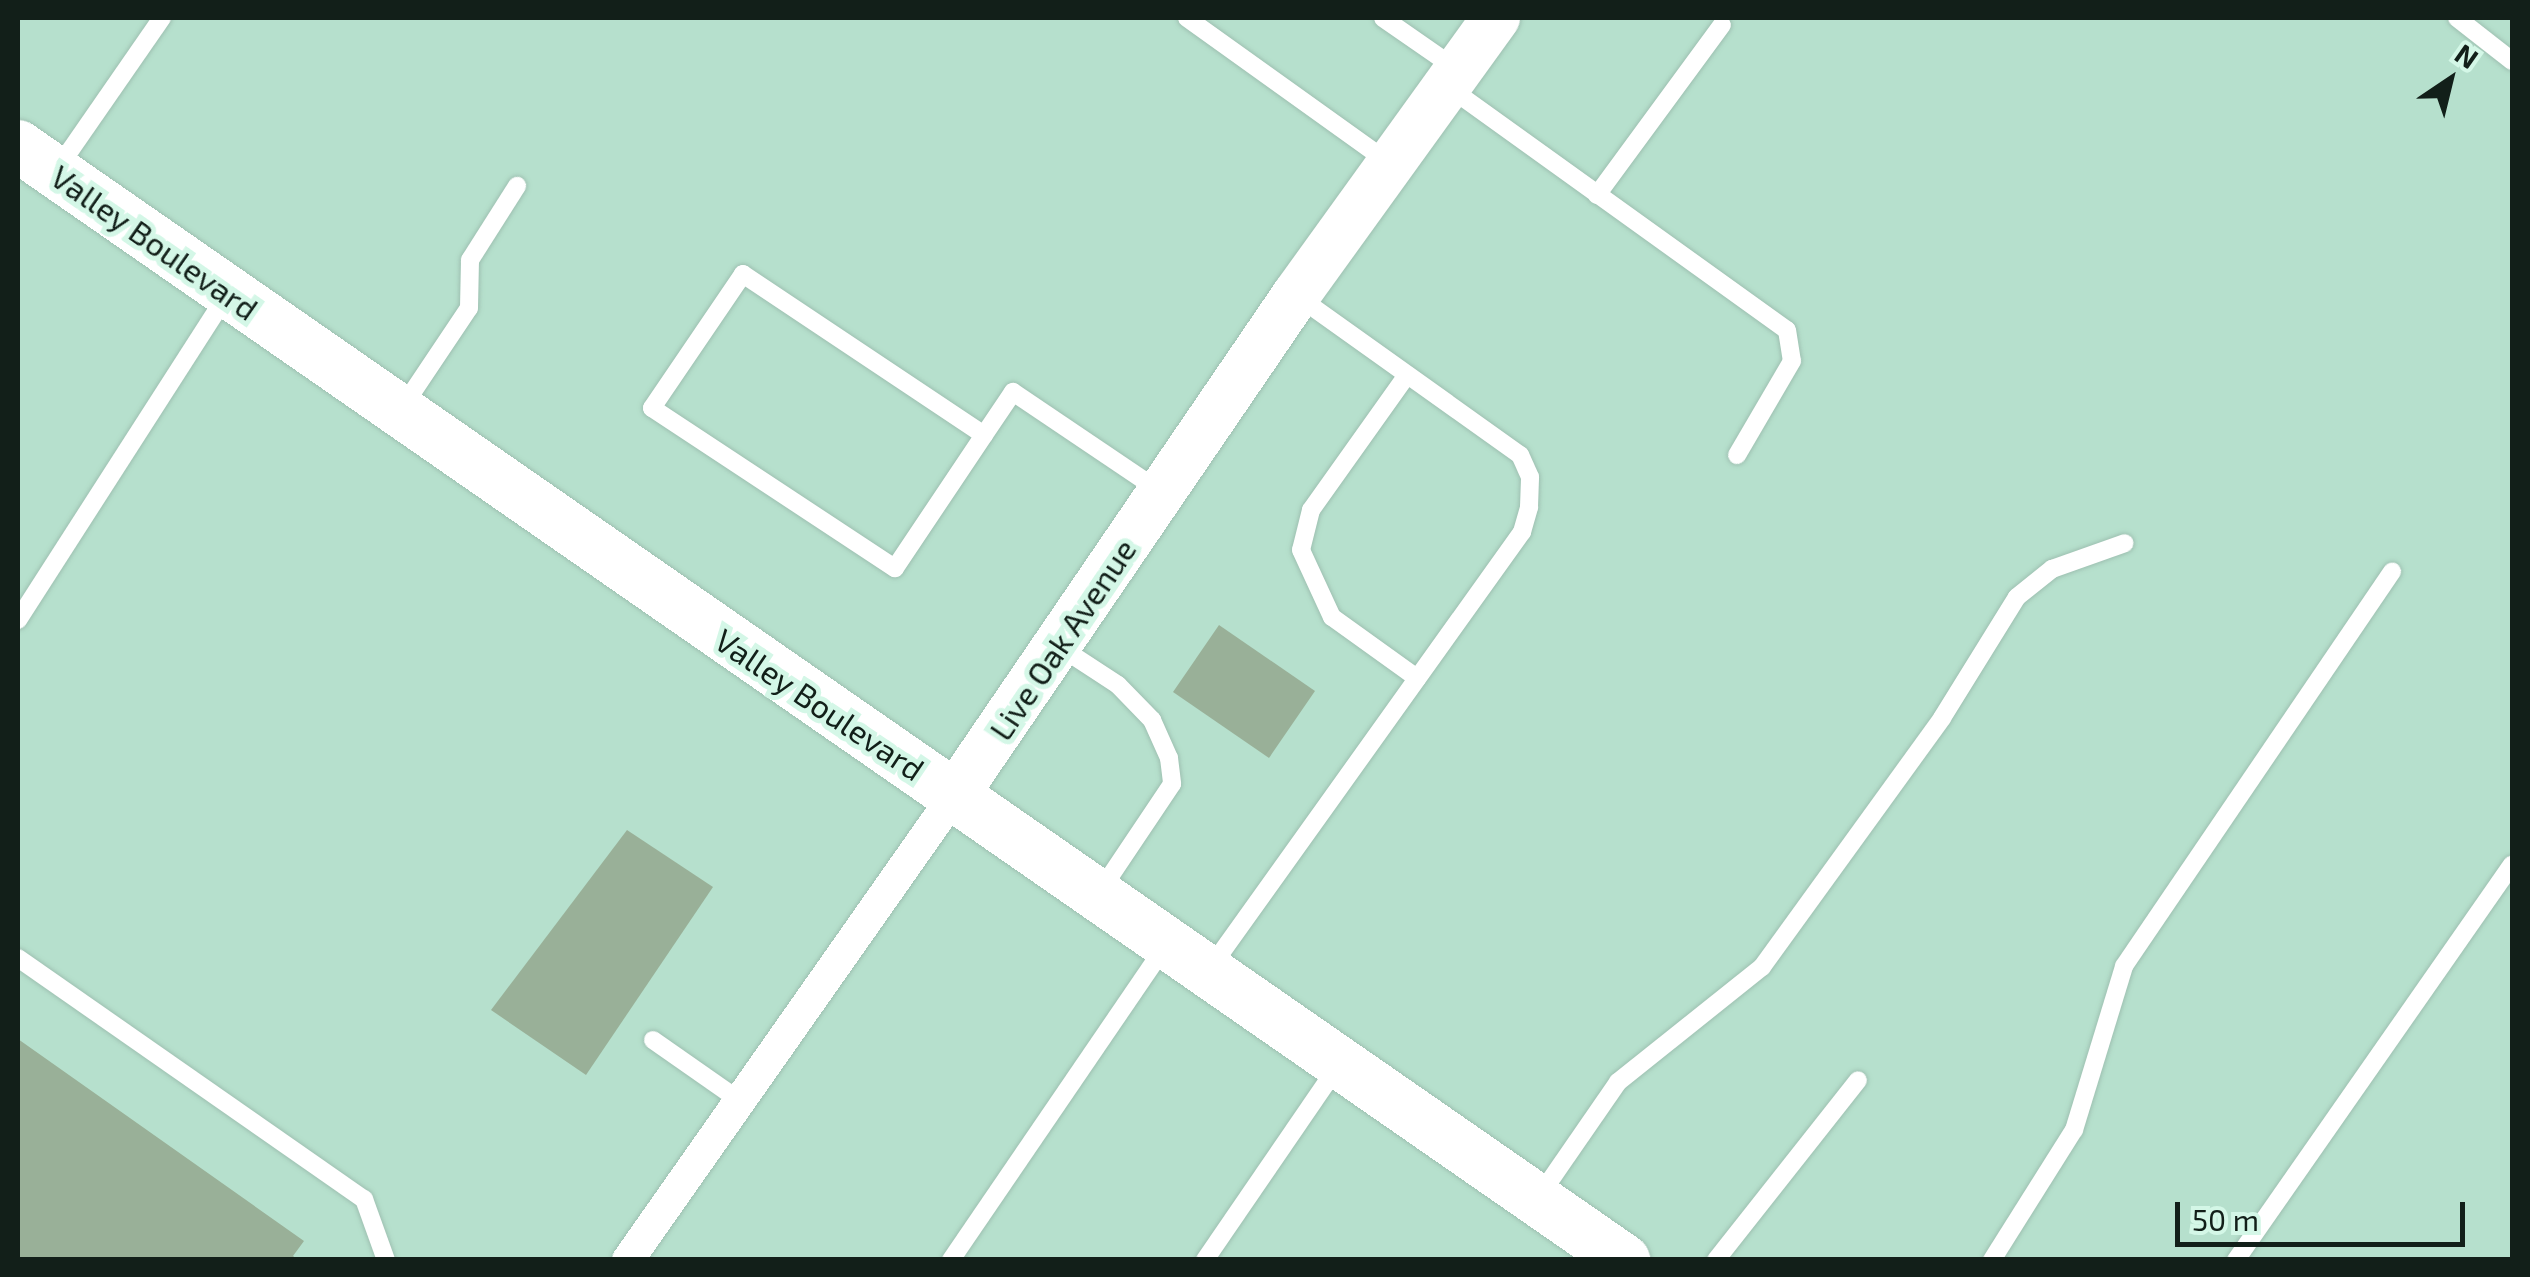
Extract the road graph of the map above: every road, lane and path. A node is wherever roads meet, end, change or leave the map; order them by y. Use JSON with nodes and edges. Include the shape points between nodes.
{"nodes":[{"id":1,"x":162,"y":18,"type":"edge"},
{"id":2,"x":1188,"y":18,"type":"edge"},
{"id":3,"x":1383,"y":18,"type":"edge"},
{"id":4,"x":1496,"y":18,"type":"edge"},
{"id":5,"x":2457,"y":18,"type":"edge"},
{"id":6,"x":1722,"y":26,"type":"dead end"},
{"id":7,"x":2512,"y":61,"type":"edge"},
{"id":8,"x":1453,"y":78,"type":"junction"},
{"id":9,"x":36,"y":160,"type":"edge"},
{"id":10,"x":1392,"y":164,"type":"junction"},
{"id":11,"x":517,"y":186,"type":"dead end"},
{"id":12,"x":1597,"y":194,"type":"junction"},
{"id":13,"x":228,"y":293,"type":"junction"},
{"id":14,"x":1296,"y":295,"type":"junction"},
{"id":15,"x":1407,"y":375,"type":"junction"},
{"id":16,"x":400,"y":412,"type":"junction"},
{"id":17,"x":984,"y":435,"type":"junction"},
{"id":18,"x":1737,"y":454,"type":"dead end"},
{"id":19,"x":1161,"y":492,"type":"junction"},
{"id":20,"x":2125,"y":544,"type":"dead end"},
{"id":21,"x":2392,"y":571,"type":"dead end"},
{"id":22,"x":18,"y":620,"type":"edge"},
{"id":23,"x":1058,"y":646,"type":"junction"},
{"id":24,"x":1417,"y":678,"type":"junction"},
{"id":25,"x":954,"y":796,"type":"junction"},
{"id":26,"x":2512,"y":865,"type":"edge"},
{"id":27,"x":1098,"y":895,"type":"junction"},
{"id":28,"x":18,"y":958,"type":"edge"},
{"id":29,"x":1187,"y":958,"type":"junction"},
{"id":30,"x":653,"y":1040,"type":"dead end"},
{"id":31,"x":1340,"y":1063,"type":"junction"},
{"id":32,"x":1858,"y":1080,"type":"dead end"},
{"id":33,"x":740,"y":1101,"type":"junction"},
{"id":34,"x":1538,"y":1198,"type":"junction"},
{"id":35,"x":386,"y":1260,"type":"edge"},
{"id":36,"x":628,"y":1260,"type":"edge"},
{"id":37,"x":951,"y":1260,"type":"edge"},
{"id":38,"x":1205,"y":1260,"type":"edge"},
{"id":39,"x":1624,"y":1260,"type":"edge"},
{"id":40,"x":1716,"y":1260,"type":"edge"},
{"id":41,"x":1992,"y":1260,"type":"edge"},
{"id":42,"x":2236,"y":1260,"type":"edge"}],
"edges":[{"from":1,"to":9,"type":"lane"},
{"from":2,"to":10,"type":"lane"},
{"from":3,"to":8,"type":"lane"},
{"from":4,"to":8,"type":"street","name":"Live Oak Avenue"},
{"from":5,"to":7,"type":"lane"},
{"from":6,"to":12,"type":"lane"},
{"from":8,"to":10,"type":"street","name":"Live Oak Avenue"},
{"from":8,"to":12,"type":"lane"},
{"from":9,"to":13,"type":"main road","name":"Valley Boulevard"},
{"from":10,"to":14,"type":"street","name":"Live Oak Avenue"},
{"from":11,"to":16,"type":"lane","via":[[470,260],[468,308]]},
{"from":12,"to":18,"type":"lane","via":[[1787,330],[1792,362]]},
{"from":13,"to":16,"type":"main road","name":"Valley Boulevard"},
{"from":13,"to":22,"type":"lane"},
{"from":14,"to":15,"type":"lane"},
{"from":14,"to":19,"type":"street","name":"Live Oak Avenue"},
{"from":15,"to":24,"type":"lane","via":[[1311,510],[1301,550],[1332,617]]},
{"from":15,"to":24,"type":"lane","via":[[1520,455],[1530,476],[1522,532]]},
{"from":16,"to":25,"type":"main road","name":"Valley Boulevard"},
{"from":17,"to":17,"type":"lane","via":[[894,568],[652,408],[743,274]]},
{"from":17,"to":19,"type":"lane","via":[[1013,392]]},
{"from":19,"to":23,"type":"street","name":"Live Oak Avenue"},
{"from":20,"to":34,"type":"lane","via":[[2052,569],[2017,597],[1942,718],[1762,967],[1618,1082]]},
{"from":21,"to":41,"type":"lane","via":[[2124,966],[2074,1130]]},
{"from":23,"to":25,"type":"street","name":"Live Oak Avenue"},
{"from":23,"to":27,"type":"lane","via":[[1118,685],[1152,720],[1169,758],[1172,784]]},
{"from":24,"to":29,"type":"lane"},
{"from":25,"to":27,"type":"main road","name":"Valley Boulevard"},
{"from":25,"to":33,"type":"street","name":"Live Oak Avenue"},
{"from":26,"to":42,"type":"lane"},
{"from":27,"to":29,"type":"main road","name":"Valley Boulevard"},
{"from":28,"to":35,"type":"lane","via":[[364,1199]]},
{"from":29,"to":31,"type":"main road","name":"Valley Boulevard"},
{"from":29,"to":37,"type":"lane"},
{"from":30,"to":33,"type":"lane"},
{"from":31,"to":34,"type":"main road","name":"Valley Boulevard"},
{"from":31,"to":38,"type":"lane"},
{"from":32,"to":40,"type":"lane"},
{"from":33,"to":36,"type":"street","name":"Live Oak Avenue"},
{"from":34,"to":39,"type":"main road","name":"Valley Boulevard"}]}
